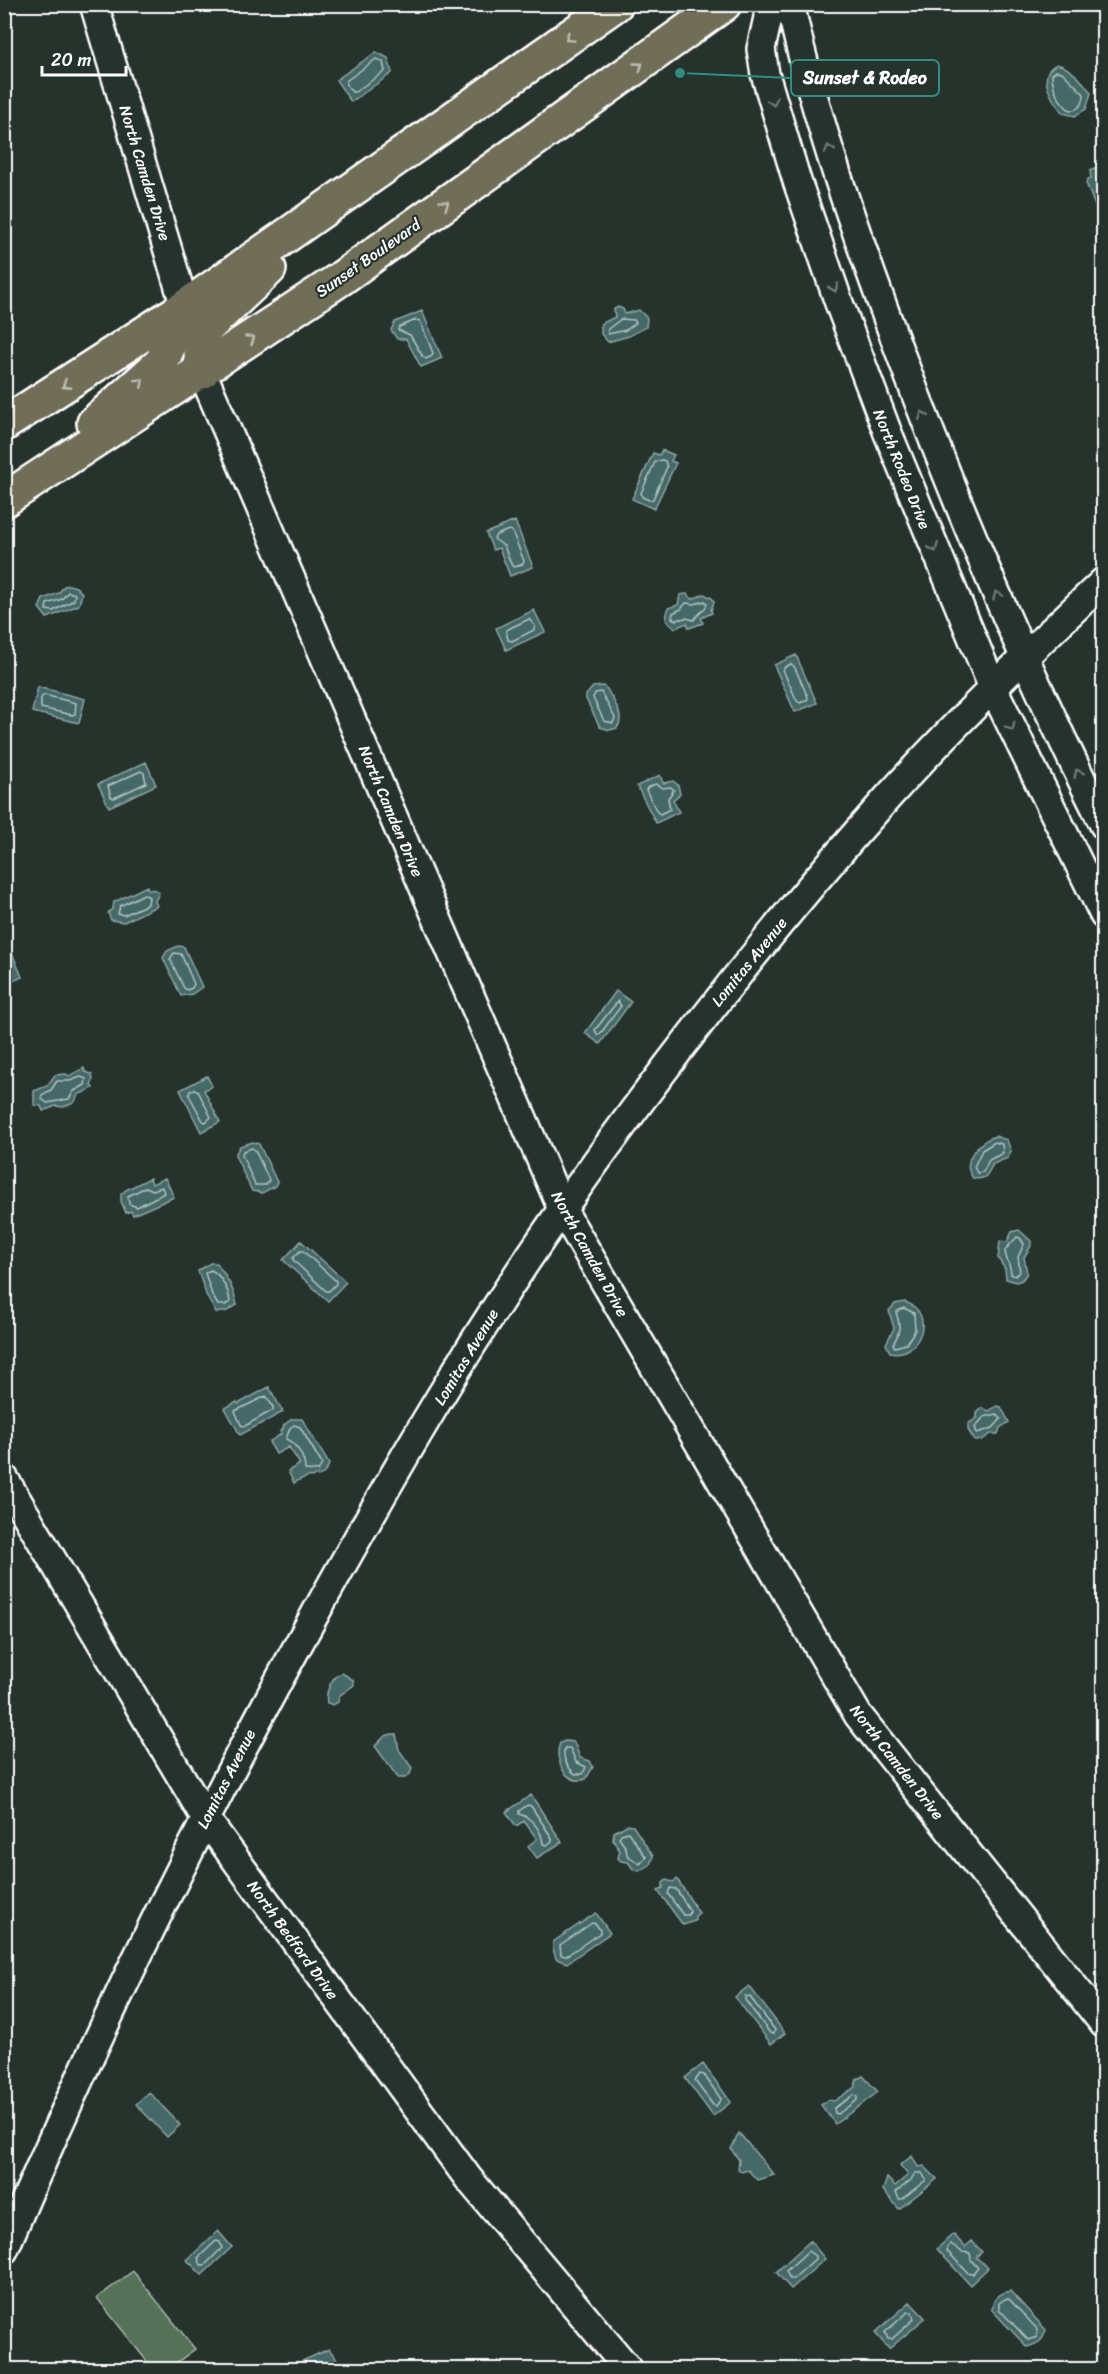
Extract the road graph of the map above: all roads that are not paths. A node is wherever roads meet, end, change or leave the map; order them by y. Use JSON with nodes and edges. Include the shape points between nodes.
{"nodes":[{"id":1,"x":94,"y":4,"type":"edge"},
{"id":2,"x":616,"y":4,"type":"edge"},
{"id":3,"x":724,"y":4,"type":"edge"},
{"id":4,"x":771,"y":4,"type":"edge"},
{"id":5,"x":790,"y":4,"type":"edge"},
{"id":6,"x":356,"y":188,"type":"junction"},
{"id":7,"x":185,"y":307,"type":"junction"},
{"id":8,"x":202,"y":372,"type":"junction"},
{"id":9,"x":4,"y":424,"type":"edge"},
{"id":10,"x":12,"y":496,"type":"edge"},
{"id":11,"x":1104,"y":581,"type":"edge"},
{"id":12,"x":1024,"y":656,"type":"junction"},
{"id":13,"x":993,"y":688,"type":"junction"},
{"id":14,"x":1104,"y":825,"type":"edge"},
{"id":15,"x":1104,"y":915,"type":"edge"},
{"id":16,"x":562,"y":1209,"type":"junction"},
{"id":17,"x":4,"y":1478,"type":"edge"},
{"id":18,"x":206,"y":1820,"type":"junction"},
{"id":19,"x":1104,"y":2024,"type":"edge"},
{"id":20,"x":4,"y":2250,"type":"edge"},
{"id":21,"x":629,"y":2370,"type":"edge"}],
"edges":[{"from":1,"to":7,"type":"street","name":"North Camden Drive"},
{"from":2,"to":6,"type":"main road","one_way":true},
{"from":8,"to":3,"type":"main road","name":"Sunset Boulevard","one_way":true,"via":[[340,279]]},
{"from":4,"to":13,"type":"street","name":"North Rodeo Drive","one_way":true,"via":[[761,50],[797,181],[887,431]]},
{"from":12,"to":5,"type":"street","one_way":true,"via":[[928,428],[876,289],[825,138]]},
{"from":6,"to":7,"type":"main road"},
{"from":6,"to":8,"type":"main road","via":[[200,333]]},
{"from":7,"to":9,"type":"main road","one_way":true},
{"from":10,"to":7,"type":"main road","one_way":true,"via":[[162,362]]},
{"from":8,"to":10,"type":"main road","name":"Sunset Boulevard"},
{"from":8,"to":16,"type":"street","name":"North Camden Drive"},
{"from":11,"to":12,"type":"street","name":"Lomitas Avenue"},
{"from":12,"to":13,"type":"street","name":"Lomitas Avenue"},
{"from":14,"to":12,"type":"street","one_way":true},
{"from":13,"to":15,"type":"street","name":"North Rodeo Drive","one_way":true},
{"from":13,"to":16,"type":"street","name":"Lomitas Avenue","via":[[891,794],[767,938],[692,1032]]},
{"from":16,"to":18,"type":"street","name":"Lomitas Avenue","via":[[495,1308],[375,1507],[257,1719]]},
{"from":16,"to":19,"type":"street","name":"North Camden Drive","via":[[858,1715]]},
{"from":17,"to":18,"type":"street","name":"North Bedford Drive"},
{"from":18,"to":20,"type":"street","name":"Lomitas Avenue","via":[[58,2123]]},
{"from":18,"to":21,"type":"street","name":"North Bedford Drive","via":[[468,2178]]}]}
